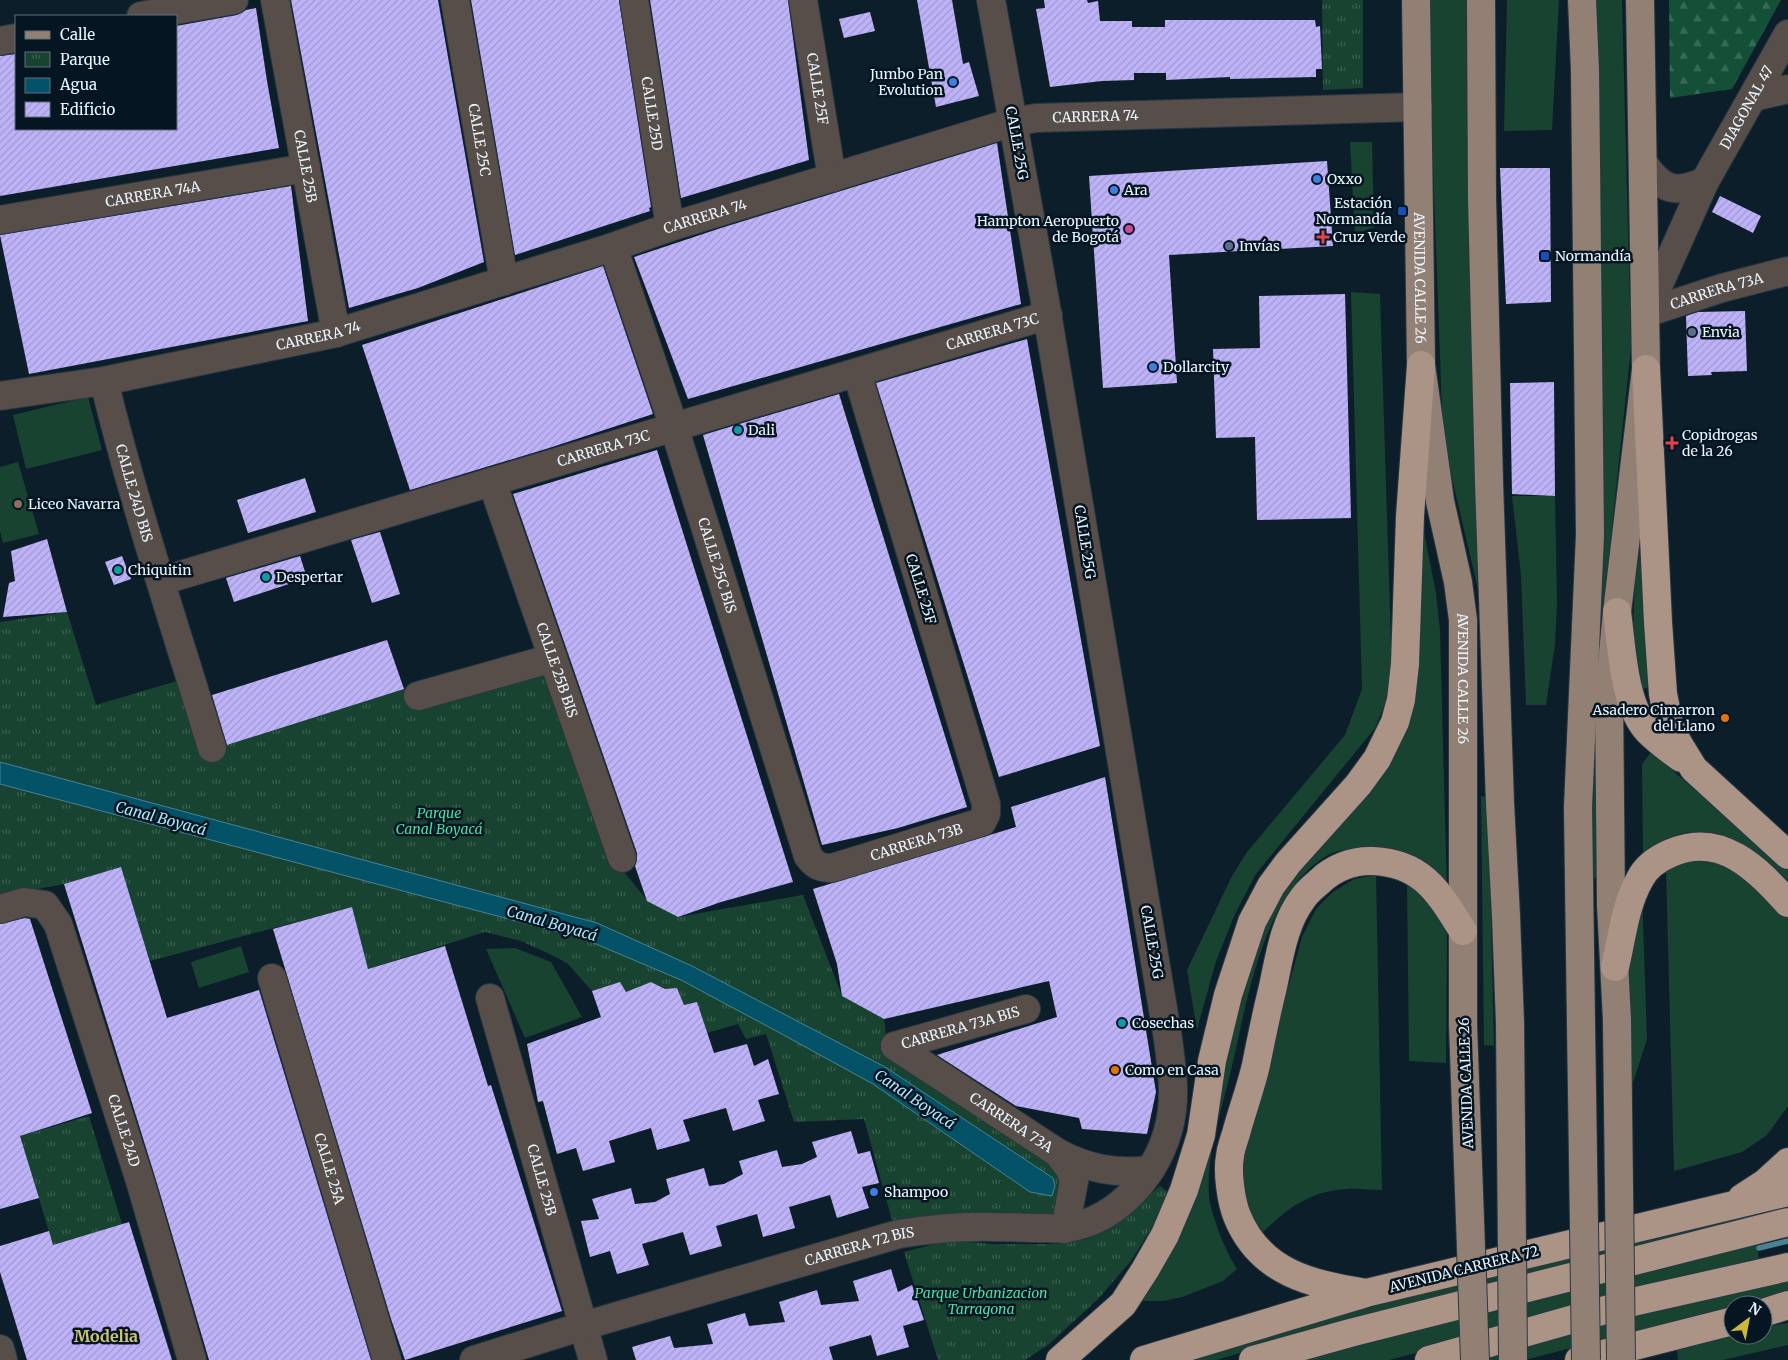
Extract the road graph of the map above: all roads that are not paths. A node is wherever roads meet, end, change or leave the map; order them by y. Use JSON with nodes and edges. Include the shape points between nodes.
{"nodes":[{"id":1,"x":234,"y":0,"type":"edge"},
{"id":2,"x":275,"y":0,"type":"edge"},
{"id":3,"x":455,"y":0,"type":"edge"},
{"id":4,"x":634,"y":0,"type":"edge"},
{"id":5,"x":803,"y":0,"type":"edge"},
{"id":6,"x":991,"y":0,"type":"edge"},
{"id":7,"x":1416,"y":0,"type":"edge"},
{"id":8,"x":1481,"y":0,"type":"edge"},
{"id":9,"x":1582,"y":0,"type":"edge"},
{"id":10,"x":1640,"y":0,"type":"edge"},
{"id":11,"x":147,"y":15,"type":"edge"},
{"id":12,"x":1788,"y":34,"type":"edge"},
{"id":13,"x":15,"y":38,"type":"edge"},
{"id":14,"x":0,"y":41,"type":"edge"},
{"id":15,"x":1788,"y":89,"type":"edge"},
{"id":16,"x":1754,"y":97,"type":"junction"},
{"id":17,"x":1418,"y":107,"type":"junction"},
{"id":18,"x":1013,"y":122,"type":"junction"},
{"id":19,"x":1643,"y":163,"type":"junction"},
{"id":20,"x":306,"y":168,"type":"junction"},
{"id":21,"x":832,"y":178,"type":"junction"},
{"id":22,"x":1705,"y":181,"type":"junction"},
{"id":23,"x":0,"y":220,"type":"edge"},
{"id":24,"x":670,"y":227,"type":"junction"},
{"id":25,"x":613,"y":247,"type":"junction"},
{"id":26,"x":1788,"y":272,"type":"edge"},
{"id":27,"x":504,"y":281,"type":"junction"},
{"id":28,"x":1646,"y":313,"type":"junction"},
{"id":29,"x":1048,"y":315,"type":"junction"},
{"id":30,"x":336,"y":333,"type":"junction"},
{"id":31,"x":1421,"y":365,"type":"junction"},
{"id":32,"x":1646,"y":369,"type":"junction"},
{"id":33,"x":857,"y":373,"type":"junction"},
{"id":34,"x":104,"y":381,"type":"junction"},
{"id":35,"x":0,"y":396,"type":"edge"},
{"id":36,"x":674,"y":427,"type":"junction"},
{"id":37,"x":492,"y":482,"type":"junction"},
{"id":38,"x":161,"y":582,"type":"junction"},
{"id":39,"x":1617,"y":612,"type":"junction"},
{"id":40,"x":553,"y":658,"type":"junction"},
{"id":41,"x":418,"y":696,"type":"dead end"},
{"id":42,"x":212,"y":748,"type":"dead end"},
{"id":43,"x":1694,"y":769,"type":"junction"},
{"id":44,"x":986,"y":804,"type":"joint"},
{"id":45,"x":1785,"y":849,"type":"edge"},
{"id":46,"x":622,"y":858,"type":"dead end"},
{"id":47,"x":832,"y":868,"type":"joint"},
{"id":48,"x":1788,"y":903,"type":"edge"},
{"id":49,"x":0,"y":909,"type":"edge"},
{"id":50,"x":1463,"y":932,"type":"junction"},
{"id":51,"x":1614,"y":967,"type":"junction"},
{"id":52,"x":272,"y":978,"type":"dead end"},
{"id":53,"x":490,"y":998,"type":"dead end"},
{"id":54,"x":1026,"y":1009,"type":"dead end"},
{"id":55,"x":895,"y":1046,"type":"joint"},
{"id":56,"x":1173,"y":1086,"type":"joint"},
{"id":57,"x":1058,"y":1153,"type":"junction"},
{"id":58,"x":1788,"y":1162,"type":"edge"},
{"id":59,"x":1150,"y":1170,"type":"junction"},
{"id":60,"x":1788,"y":1192,"type":"edge"},
{"id":61,"x":1732,"y":1204,"type":"junction"},
{"id":62,"x":1788,"y":1222,"type":"edge"},
{"id":63,"x":1065,"y":1229,"type":"junction"},
{"id":64,"x":1788,"y":1267,"type":"edge"},
{"id":65,"x":1366,"y":1293,"type":"junction"},
{"id":66,"x":1723,"y":1324,"type":"edge"},
{"id":67,"x":583,"y":1326,"type":"junction"},
{"id":68,"x":0,"y":1349,"type":"edge"},
{"id":69,"x":3,"y":1360,"type":"edge"},
{"id":70,"x":192,"y":1360,"type":"edge"},
{"id":71,"x":387,"y":1360,"type":"edge"},
{"id":72,"x":474,"y":1360,"type":"edge"},
{"id":73,"x":593,"y":1360,"type":"edge"},
{"id":74,"x":1060,"y":1360,"type":"edge"},
{"id":75,"x":1144,"y":1360,"type":"edge"},
{"id":76,"x":1253,"y":1360,"type":"edge"},
{"id":77,"x":1429,"y":1360,"type":"edge"},
{"id":78,"x":1475,"y":1360,"type":"edge"},
{"id":79,"x":1513,"y":1360,"type":"edge"},
{"id":80,"x":1580,"y":1360,"type":"edge"},
{"id":81,"x":1586,"y":1360,"type":"edge"},
{"id":82,"x":1621,"y":1360,"type":"edge"}],
"edges":[{"from":1,"to":11,"type":"street"},
{"from":2,"to":20,"type":"street","name":"CALLE 25B"},
{"from":3,"to":27,"type":"street","name":"CALLE 25C"},
{"from":4,"to":24,"type":"street","name":"CALLE 25D"},
{"from":5,"to":21,"type":"street","name":"CALLE 25F"},
{"from":6,"to":18,"type":"street","name":"CALLE 25G"},
{"from":7,"to":17,"type":"main road","name":"AVENIDA CALLE 26"},
{"from":8,"to":79,"type":"main road","bridge":true,"via":[[1482,198],[1490,502],[1510,1022]]},
{"from":9,"to":81,"type":"main road","bridge":true,"via":[[1590,535],[1578,807]]},
{"from":10,"to":19,"type":"main road"},
{"from":12,"to":16,"type":"street","name":"DIAGONAL 47"},
{"from":13,"to":14,"type":"street"},
{"from":15,"to":16,"type":"street"},
{"from":16,"to":22,"type":"street","name":"DIAGONAL 47"},
{"from":17,"to":18,"type":"street","name":"CARRERA 74","via":[[1036,118]]},
{"from":17,"to":31,"type":"main road","name":"AVENIDA CALLE 26"},
{"from":18,"to":21,"type":"street","name":"CARRERA 74"},
{"from":18,"to":29,"type":"street","name":"CALLE 25G"},
{"from":19,"to":22,"type":"street","via":[[1652,177],[1675,189],[1682,190]]},
{"from":19,"to":28,"type":"main road"},
{"from":20,"to":23,"type":"street","name":"CARRERA 74A"},
{"from":20,"to":30,"type":"street","name":"CALLE 25B"},
{"from":21,"to":24,"type":"street","name":"CARRERA 74"},
{"from":22,"to":28,"type":"street","name":"DIAGONAL 47"},
{"from":24,"to":25,"type":"street","name":"CARRERA 74"},
{"from":25,"to":27,"type":"street","name":"CARRERA 74"},
{"from":25,"to":36,"type":"street","name":"CALLE 25C BIS"},
{"from":26,"to":28,"type":"street","name":"CARRERA 73A","via":[[1722,288]]},
{"from":27,"to":30,"type":"street","name":"CARRERA 74"},
{"from":28,"to":32,"type":"main road"},
{"from":29,"to":33,"type":"street","name":"CARRERA 73C"},
{"from":29,"to":56,"type":"street","name":"CALLE 25G","via":[[1168,1039]]},
{"from":30,"to":34,"type":"street","name":"CARRERA 74"},
{"from":31,"to":50,"type":"main road","name":"AVENIDA CALLE 26","via":[[1440,501],[1458,582],[1462,620]]},
{"from":31,"to":74,"type":"highway","via":[[1402,700],[1395,722],[1377,759],[1288,864],[1252,922],[1214,1051],[1201,1135],[1184,1190],[1165,1235],[1123,1304]]},
{"from":32,"to":39,"type":"main road"},
{"from":32,"to":43,"type":"highway","via":[[1663,694],[1669,724]]},
{"from":33,"to":36,"type":"street","name":"CARRERA 73C"},
{"from":33,"to":44,"type":"street","name":"CALLE 25F"},
{"from":34,"to":35,"type":"street","name":"CARRERA 74"},
{"from":34,"to":38,"type":"street","name":"CALLE 24D BIS"},
{"from":36,"to":37,"type":"street","name":"CARRERA 73C"},
{"from":36,"to":47,"type":"street","name":"CALLE 25C BIS","via":[[808,856],[814,865]]},
{"from":37,"to":38,"type":"street","name":"CARRERA 73C"},
{"from":37,"to":40,"type":"street","name":"CALLE 25B BIS"},
{"from":38,"to":42,"type":"street","name":"CALLE 24D BIS"},
{"from":39,"to":43,"type":"highway","via":[[1627,679],[1639,717],[1647,730]]},
{"from":39,"to":51,"type":"main road","via":[[1610,694]]},
{"from":40,"to":41,"type":"street"},
{"from":40,"to":46,"type":"street","name":"CALLE 25B BIS"},
{"from":43,"to":45,"type":"highway"},
{"from":44,"to":47,"type":"street","name":"CARRERA 73B","via":[[982,822]]},
{"from":48,"to":51,"type":"highway","via":[[1745,862],[1720,849],[1703,846],[1682,848],[1652,864],[1641,877],[1632,895]]},
{"from":49,"to":70,"type":"street","name":"CALLE 24D","via":[[24,902],[45,906],[58,924],[141,1184]]},
{"from":50,"to":65,"type":"highway","via":[[1443,899],[1412,870],[1390,862],[1364,860],[1343,865],[1325,875],[1302,898],[1283,940],[1254,1073],[1230,1156],[1230,1188],[1236,1215],[1250,1240],[1266,1258],[1292,1274],[1326,1287]]},
{"from":50,"to":78,"type":"main road","name":"AVENIDA CALLE 26","bridge":true,"via":[[1463,1026]]},
{"from":51,"to":82,"type":"main road","bridge":true},
{"from":52,"to":71,"type":"street","name":"CALLE 25A"},
{"from":53,"to":67,"type":"street","name":"CALLE 25B"},
{"from":54,"to":55,"type":"street","name":"CARRERA 73A BIS"},
{"from":55,"to":57,"type":"street","name":"CARRERA 73A"},
{"from":56,"to":59,"type":"street","name":"CARRERA 72 BIS","via":[[1172,1112],[1161,1149]]},
{"from":57,"to":59,"type":"street","via":[[1078,1164],[1117,1172]]},
{"from":57,"to":63,"type":"street","name":"CARRERA 73A","via":[[1074,1181]]},
{"from":58,"to":61,"type":"highway","via":[[1765,1183]]},
{"from":59,"to":63,"type":"street","name":"CARRERA 72 BIS","via":[[1131,1194],[1107,1213]]},
{"from":60,"to":61,"type":"highway","name":"AVENIDA CARRERA 72"},
{"from":61,"to":65,"type":"highway","name":"AVENIDA CARRERA 72"},
{"from":62,"to":76,"type":"highway"},
{"from":63,"to":67,"type":"street","name":"CARRERA 72 BIS","via":[[947,1228],[899,1234]]},
{"from":64,"to":77,"type":"highway","via":[[1637,1301]]},
{"from":65,"to":75,"type":"highway","name":"AVENIDA CARRERA 72"},
{"from":66,"to":80,"type":"highway"},
{"from":67,"to":72,"type":"street","name":"CARRERA 72 BIS"},
{"from":67,"to":73,"type":"street","name":"CALLE 25B"},
{"from":68,"to":69,"type":"street"}]}
